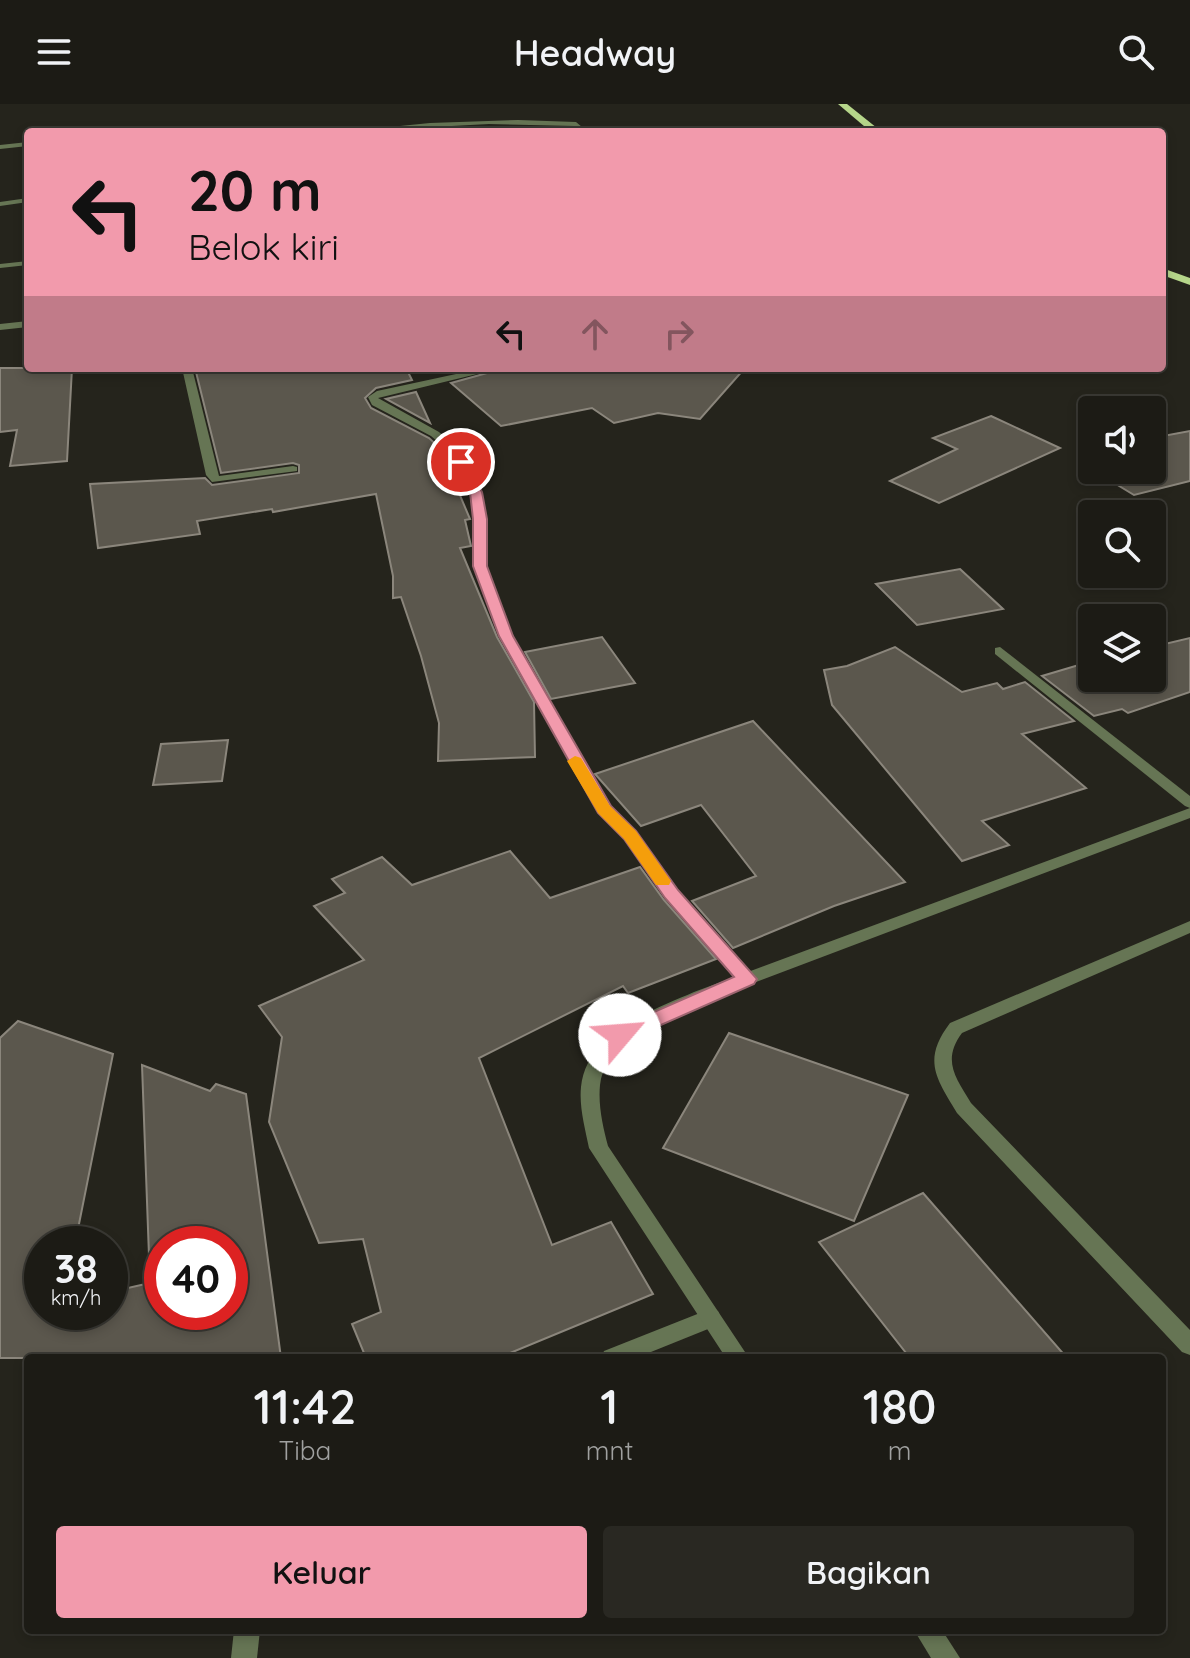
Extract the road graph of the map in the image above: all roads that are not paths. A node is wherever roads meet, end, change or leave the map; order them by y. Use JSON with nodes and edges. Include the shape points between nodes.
{"nodes":[{"id":1,"x":842,"y":104,"type":"edge"},
{"id":2,"x":434,"y":128,"type":"edge"},
{"id":3,"x":580,"y":128,"type":"edge"},
{"id":4,"x":872,"y":128,"type":"edge"},
{"id":5,"x":24,"y":144,"type":"edge"},
{"id":6,"x":0,"y":147,"type":"edge"},
{"id":7,"x":24,"y":201,"type":"edge"},
{"id":8,"x":0,"y":204,"type":"edge"},
{"id":9,"x":24,"y":263,"type":"edge"},
{"id":10,"x":0,"y":266,"type":"edge"},
{"id":11,"x":1166,"y":273,"type":"edge"},
{"id":12,"x":1190,"y":282,"type":"edge"},
{"id":13,"x":24,"y":324,"type":"edge"},
{"id":14,"x":0,"y":327,"type":"edge"},
{"id":15,"x":188,"y":372,"type":"edge"},
{"id":16,"x":478,"y":372,"type":"edge"},
{"id":17,"x":293,"y":469,"type":"dead end"},
{"id":18,"x":1000,"y":651,"type":"dead end"},
{"id":19,"x":1190,"y":803,"type":"edge"},
{"id":20,"x":1190,"y":813,"type":"edge"},
{"id":21,"x":1190,"y":927,"type":"edge"},
{"id":22,"x":747,"y":979,"type":"junction"},
{"id":23,"x":710,"y":1318,"type":"junction"},
{"id":24,"x":1190,"y":1345,"type":"edge"},
{"id":25,"x":622,"y":1354,"type":"edge"},
{"id":26,"x":735,"y":1354,"type":"edge"},
{"id":27,"x":247,"y":1634,"type":"edge"},
{"id":28,"x":930,"y":1634,"type":"edge"},
{"id":29,"x":244,"y":1658,"type":"edge"},
{"id":30,"x":947,"y":1658,"type":"edge"}],
"edges":[{"from":1,"to":4,"type":"highway"},
{"from":2,"to":3,"type":"street","via":[[573,123]]},
{"from":5,"to":6,"type":"street"},
{"from":7,"to":8,"type":"street"},
{"from":9,"to":10,"type":"street"},
{"from":11,"to":12,"type":"highway"},
{"from":13,"to":14,"type":"street"},
{"from":15,"to":17,"type":"street","via":[[216,480]]},
{"from":16,"to":22,"type":"street","via":[[373,397],[435,434],[471,477],[480,519],[480,566],[506,636],[604,809]]},
{"from":18,"to":19,"type":"street"},
{"from":20,"to":22,"type":"street"},
{"from":21,"to":24,"type":"street","via":[[956,1028],[944,1044],[941,1063],[964,1108]]},
{"from":22,"to":23,"type":"street","via":[[620,1035],[594,1066],[589,1087],[599,1148]]},
{"from":23,"to":25,"type":"street"},
{"from":23,"to":26,"type":"street"},
{"from":27,"to":29,"type":"street"},
{"from":28,"to":30,"type":"street"}]}
